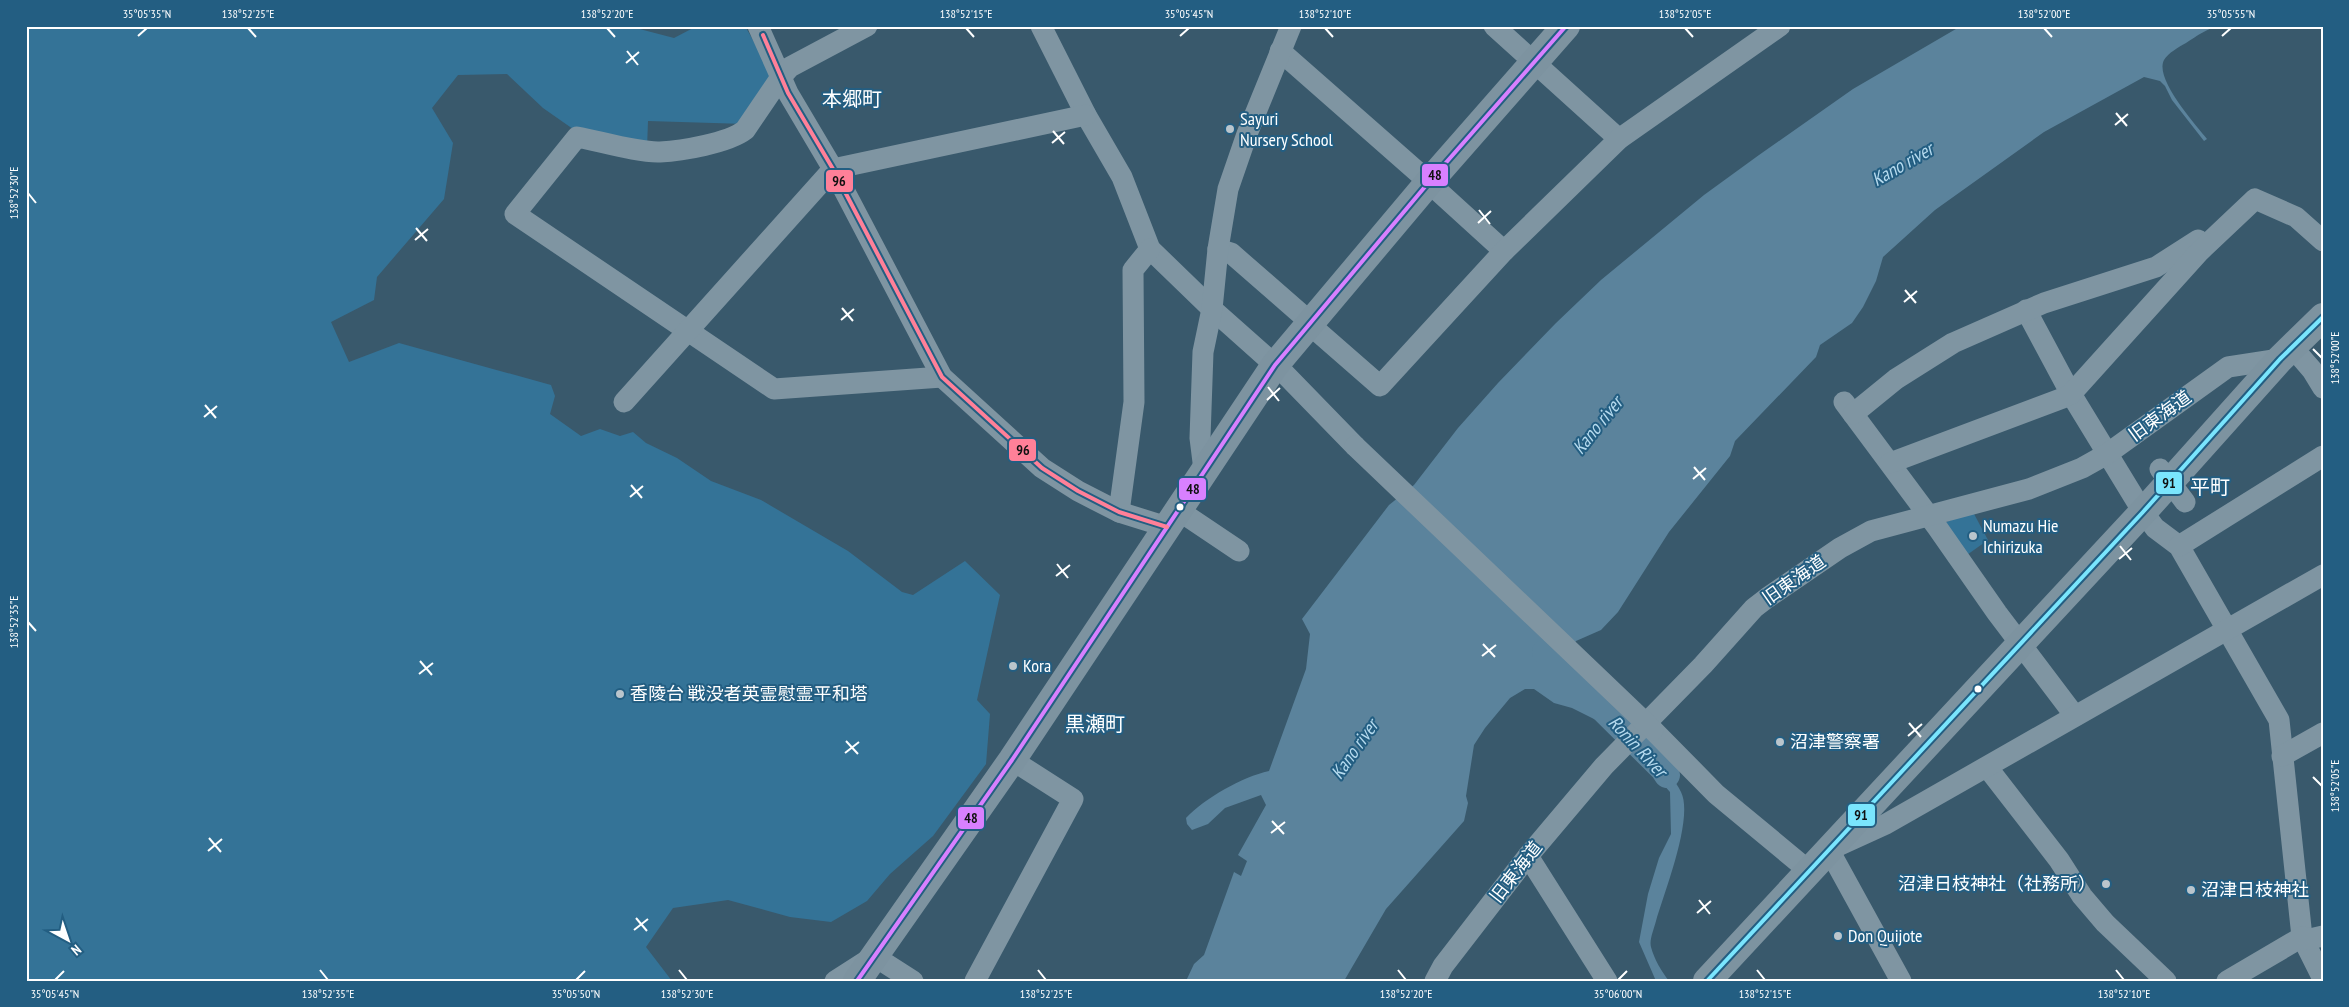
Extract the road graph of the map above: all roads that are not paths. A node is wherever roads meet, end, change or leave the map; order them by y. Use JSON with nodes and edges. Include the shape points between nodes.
{"nodes":[{"id":1,"x":758,"y":26,"type":"edge"},
{"id":2,"x":866,"y":26,"type":"edge"},
{"id":3,"x":1041,"y":26,"type":"edge"},
{"id":4,"x":1494,"y":26,"type":"edge"},
{"id":5,"x":1566,"y":26,"type":"edge"},
{"id":6,"x":1581,"y":26,"type":"edge"},
{"id":7,"x":1287,"y":28,"type":"edge"},
{"id":8,"x":1770,"y":28,"type":"edge"},
{"id":9,"x":1280,"y":51,"type":"junction"},
{"id":10,"x":1539,"y":66,"type":"junction"},
{"id":11,"x":781,"y":77,"type":"junction"},
{"id":12,"x":1086,"y":115,"type":"junction"},
{"id":13,"x":1619,"y":139,"type":"junction"},
{"id":14,"x":833,"y":169,"type":"junction"},
{"id":15,"x":1434,"y":186,"type":"junction"},
{"id":16,"x":2229,"y":222,"type":"junction"},
{"id":17,"x":2323,"y":241,"type":"edge"},
{"id":18,"x":1150,"y":249,"type":"junction"},
{"id":19,"x":1218,"y":249,"type":"junction"},
{"id":20,"x":1504,"y":251,"type":"junction"},
{"id":21,"x":1212,"y":309,"type":"junction"},
{"id":22,"x":2026,"y":310,"type":"junction"},
{"id":23,"x":2323,"y":317,"type":"edge"},
{"id":24,"x":1314,"y":326,"type":"junction"},
{"id":25,"x":687,"y":330,"type":"junction"},
{"id":26,"x":2286,"y":353,"type":"junction"},
{"id":27,"x":1280,"y":369,"type":"junction"},
{"id":28,"x":942,"y":377,"type":"junction"},
{"id":29,"x":2323,"y":388,"type":"edge"},
{"id":30,"x":2071,"y":394,"type":"junction"},
{"id":31,"x":624,"y":402,"type":"dead end"},
{"id":32,"x":2107,"y":454,"type":"junction"},
{"id":33,"x":2323,"y":456,"type":"edge"},
{"id":34,"x":1890,"y":463,"type":"junction"},
{"id":35,"x":2160,"y":468,"type":"dead end"},
{"id":36,"x":1204,"y":470,"type":"junction"},
{"id":37,"x":2185,"y":502,"type":"dead end"},
{"id":38,"x":1119,"y":512,"type":"junction"},
{"id":39,"x":2143,"y":512,"type":"junction"},
{"id":40,"x":1929,"y":516,"type":"junction"},
{"id":41,"x":1178,"y":518,"type":"junction"},
{"id":42,"x":2179,"y":546,"type":"junction"},
{"id":43,"x":1239,"y":551,"type":"dead end"},
{"id":44,"x":2323,"y":575,"type":"edge"},
{"id":45,"x":2227,"y":631,"type":"junction"},
{"id":46,"x":2021,"y":644,"type":"junction"},
{"id":47,"x":2075,"y":716,"type":"junction"},
{"id":48,"x":2323,"y":733,"type":"edge"},
{"id":49,"x":2282,"y":756,"type":"junction"},
{"id":50,"x":1017,"y":763,"type":"junction"},
{"id":51,"x":1987,"y":767,"type":"junction"},
{"id":52,"x":1828,"y":850,"type":"junction"},
{"id":53,"x":1528,"y":856,"type":"junction"},
{"id":54,"x":1809,"y":871,"type":"junction"},
{"id":55,"x":2312,"y":937,"type":"edge"},
{"id":56,"x":878,"y":967,"type":"edge"},
{"id":57,"x":2323,"y":979,"type":"edge"},
{"id":58,"x":835,"y":981,"type":"edge"},
{"id":59,"x":857,"y":981,"type":"edge"},
{"id":60,"x":913,"y":981,"type":"edge"},
{"id":61,"x":975,"y":981,"type":"edge"},
{"id":62,"x":1435,"y":981,"type":"edge"},
{"id":63,"x":1607,"y":981,"type":"edge"},
{"id":64,"x":1707,"y":981,"type":"edge"},
{"id":65,"x":1901,"y":981,"type":"edge"},
{"id":66,"x":2166,"y":981,"type":"edge"},
{"id":67,"x":2228,"y":981,"type":"edge"}],
"edges":[{"from":1,"to":11,"type":"street"},
{"from":2,"to":11,"type":"street","via":[[790,67]]},
{"from":3,"to":12,"type":"street"},
{"from":4,"to":10,"type":"street"},
{"from":5,"to":10,"type":"main road"},
{"from":6,"to":10,"type":"main road"},
{"from":7,"to":9,"type":"street"},
{"from":8,"to":13,"type":"street"},
{"from":9,"to":15,"type":"street"},
{"from":9,"to":19,"type":"street","via":[[1228,188]]},
{"from":10,"to":13,"type":"street"},
{"from":10,"to":15,"type":"main road"},
{"from":11,"to":14,"type":"street"},
{"from":11,"to":25,"type":"street","via":[[745,130],[704,145],[661,152],[577,136],[515,214]]},
{"from":12,"to":14,"type":"street"},
{"from":12,"to":18,"type":"street","via":[[1122,177]]},
{"from":13,"to":20,"type":"street"},
{"from":14,"to":25,"type":"street"},
{"from":14,"to":28,"type":"street"},
{"from":15,"to":20,"type":"street"},
{"from":15,"to":24,"type":"main road"},
{"from":16,"to":17,"type":"street","via":[[2254,199],[2296,217]]},
{"from":16,"to":22,"type":"street","via":[[2220,224],[2156,267]]},
{"from":16,"to":30,"type":"street"},
{"from":18,"to":21,"type":"street"},
{"from":18,"to":38,"type":"street","via":[[1133,270],[1134,402]]},
{"from":19,"to":21,"type":"street"},
{"from":19,"to":24,"type":"street","via":[[1231,253]]},
{"from":20,"to":24,"type":"street","via":[[1380,386]]},
{"from":21,"to":27,"type":"street"},
{"from":21,"to":36,"type":"street","via":[[1203,352],[1200,438]]},
{"from":22,"to":30,"type":"street"},
{"from":22,"to":34,"type":"street","via":[[1953,343],[1849,408]]},
{"from":23,"to":26,"type":"main road"},
{"from":24,"to":27,"type":"main road"},
{"from":25,"to":28,"type":"street","via":[[774,389]]},
{"from":25,"to":31,"type":"street"},
{"from":26,"to":29,"type":"street","via":[[2312,370]]},
{"from":26,"to":32,"type":"street","name":"旧東海道","via":[[2228,367]]},
{"from":26,"to":39,"type":"main road"},
{"from":27,"to":36,"type":"main road"},
{"from":27,"to":41,"type":"main road"},
{"from":27,"to":54,"type":"street","bridge":true,"via":[[1716,794]]},
{"from":28,"to":38,"type":"street","via":[[1042,468]]},
{"from":30,"to":32,"type":"street"},
{"from":30,"to":34,"type":"street"},
{"from":32,"to":39,"type":"street"},
{"from":32,"to":40,"type":"street","name":"旧東海道","via":[[2082,468],[2029,489]]},
{"from":33,"to":42,"type":"street"},
{"from":34,"to":40,"type":"street"},
{"from":35,"to":37,"type":"street","bridge":true},
{"from":36,"to":41,"type":"main road"},
{"from":38,"to":41,"type":"street"},
{"from":39,"to":42,"type":"street","via":[[2155,528]]},
{"from":39,"to":46,"type":"main road"},
{"from":40,"to":46,"type":"street"},
{"from":40,"to":53,"type":"street","name":"旧東海道","via":[[1871,531],[1840,548],[1754,608],[1604,766]]},
{"from":41,"to":43,"type":"street"},
{"from":41,"to":50,"type":"main road"},
{"from":42,"to":45,"type":"street"},
{"from":44,"to":45,"type":"street"},
{"from":45,"to":47,"type":"street"},
{"from":45,"to":49,"type":"street","via":[[2279,720]]},
{"from":46,"to":47,"type":"street"},
{"from":46,"to":52,"type":"main road"},
{"from":47,"to":51,"type":"street"},
{"from":48,"to":49,"type":"street"},
{"from":49,"to":55,"type":"street"},
{"from":50,"to":56,"type":"main road"},
{"from":50,"to":61,"type":"street","via":[[1073,799]]},
{"from":51,"to":52,"type":"street","via":[[1886,824]]},
{"from":51,"to":66,"type":"street","via":[[2059,860],[2082,896],[2105,923]]},
{"from":52,"to":54,"type":"main road"},
{"from":52,"to":65,"type":"street"},
{"from":53,"to":62,"type":"street","name":"旧東海道"},
{"from":53,"to":63,"type":"street"},
{"from":54,"to":64,"type":"main road"},
{"from":55,"to":57,"type":"street"},
{"from":55,"to":67,"type":"street","via":[[2267,956]]},
{"from":56,"to":58,"type":"street"},
{"from":56,"to":59,"type":"main road"},
{"from":56,"to":60,"type":"street"}]}
